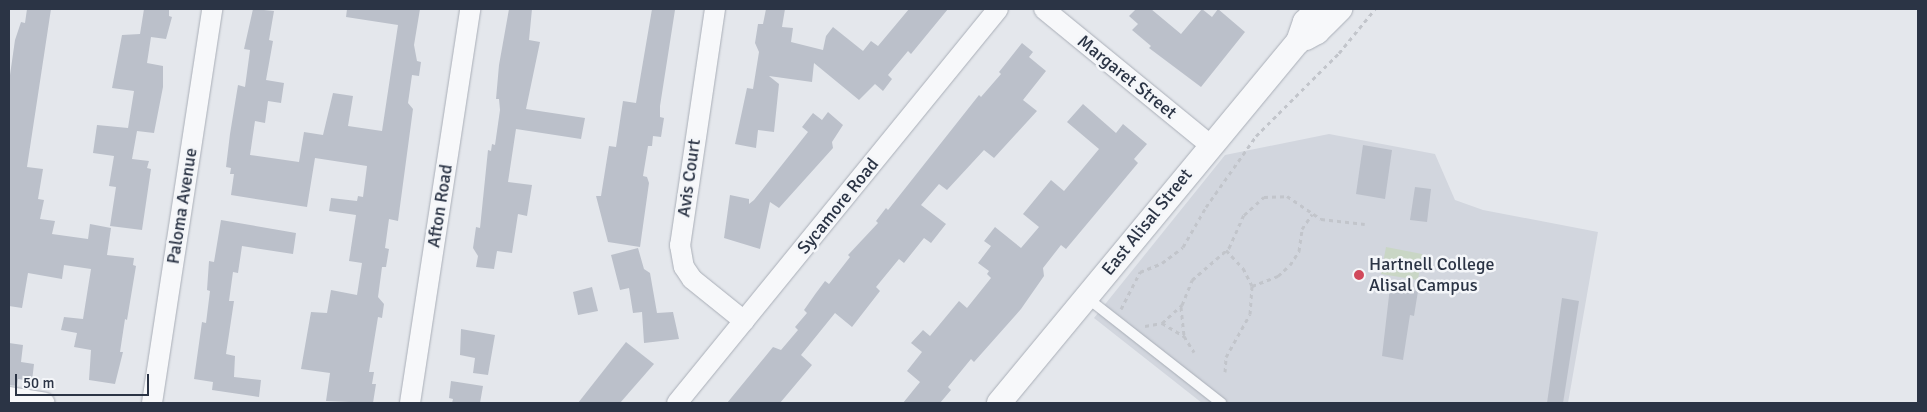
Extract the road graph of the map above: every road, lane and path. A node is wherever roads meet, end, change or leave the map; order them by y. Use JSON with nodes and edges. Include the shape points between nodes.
{"nodes":[{"id":1,"x":212,"y":9,"type":"edge"},
{"id":2,"x":470,"y":9,"type":"edge"},
{"id":3,"x":715,"y":9,"type":"edge"},
{"id":4,"x":998,"y":9,"type":"edge"},
{"id":5,"x":1044,"y":9,"type":"edge"},
{"id":6,"x":1317,"y":9,"type":"edge"},
{"id":7,"x":1340,"y":9,"type":"edge"},
{"id":8,"x":1376,"y":9,"type":"edge"},
{"id":9,"x":1298,"y":42,"type":"junction"},
{"id":10,"x":1210,"y":145,"type":"junction"},
{"id":11,"x":1312,"y":214,"type":"junction"},
{"id":12,"x":1365,"y":224,"type":"dead end"},
{"id":13,"x":1226,"y":250,"type":"junction"},
{"id":14,"x":1252,"y":286,"type":"junction"},
{"id":15,"x":1086,"y":297,"type":"junction"},
{"id":16,"x":1182,"y":305,"type":"junction"},
{"id":17,"x":1116,"y":321,"type":"junction"},
{"id":18,"x":744,"y":322,"type":"junction"},
{"id":19,"x":1162,"y":323,"type":"junction"},
{"id":20,"x":1129,"y":331,"type":"junction"},
{"id":21,"x":1184,"y":336,"type":"junction"},
{"id":22,"x":1194,"y":352,"type":"dead end"},
{"id":23,"x":1225,"y":372,"type":"dead end"},
{"id":24,"x":9,"y":398,"type":"edge"},
{"id":25,"x":45,"y":403,"type":"edge"},
{"id":26,"x":152,"y":403,"type":"edge"},
{"id":27,"x":410,"y":403,"type":"edge"},
{"id":28,"x":677,"y":403,"type":"edge"},
{"id":29,"x":999,"y":403,"type":"edge"},
{"id":30,"x":1221,"y":403,"type":"edge"}],
"edges":[{"from":1,"to":26,"type":"street","name":"Paloma Avenue"},
{"from":2,"to":27,"type":"street","name":"Afton Road"},
{"from":3,"to":18,"type":"street","name":"Avis Court","via":[[681,252],[684,266],[692,279]]},
{"from":4,"to":18,"type":"street","name":"Sycamore Road"},
{"from":5,"to":10,"type":"street","name":"Margaret Street"},
{"from":6,"to":9,"type":"street","name":"East Alisal Street","via":[[1305,22]]},
{"from":7,"to":9,"type":"street","name":"East Alisal Street","via":[[1317,32]]},
{"from":8,"to":17,"type":"path","via":[[1339,53],[1256,136],[1206,207],[1183,247],[1162,263],[1140,272]]},
{"from":9,"to":10,"type":"street","name":"East Alisal Street"},
{"from":10,"to":15,"type":"street","name":"East Alisal Street"},
{"from":11,"to":12,"type":"path","via":[[1327,221]]},
{"from":11,"to":13,"type":"path","via":[[1287,196],[1264,198],[1244,214],[1237,234]]},
{"from":11,"to":14,"type":"path","via":[[1302,230],[1295,258],[1278,276]]},
{"from":13,"to":14,"type":"path","via":[[1244,268]]},
{"from":13,"to":16,"type":"path","via":[[1192,280]]},
{"from":14,"to":23,"type":"path","via":[[1250,314],[1226,357]]},
{"from":15,"to":17,"type":"lane"},
{"from":15,"to":29,"type":"street","name":"East Alisal Street"},
{"from":16,"to":19,"type":"path"},
{"from":16,"to":21,"type":"path"},
{"from":17,"to":20,"type":"lane"},
{"from":18,"to":28,"type":"street","name":"Sycamore Road"},
{"from":19,"to":20,"type":"path"},
{"from":19,"to":21,"type":"path"},
{"from":20,"to":30,"type":"lane"},
{"from":21,"to":22,"type":"path"},
{"from":24,"to":25,"type":"street"}]}
